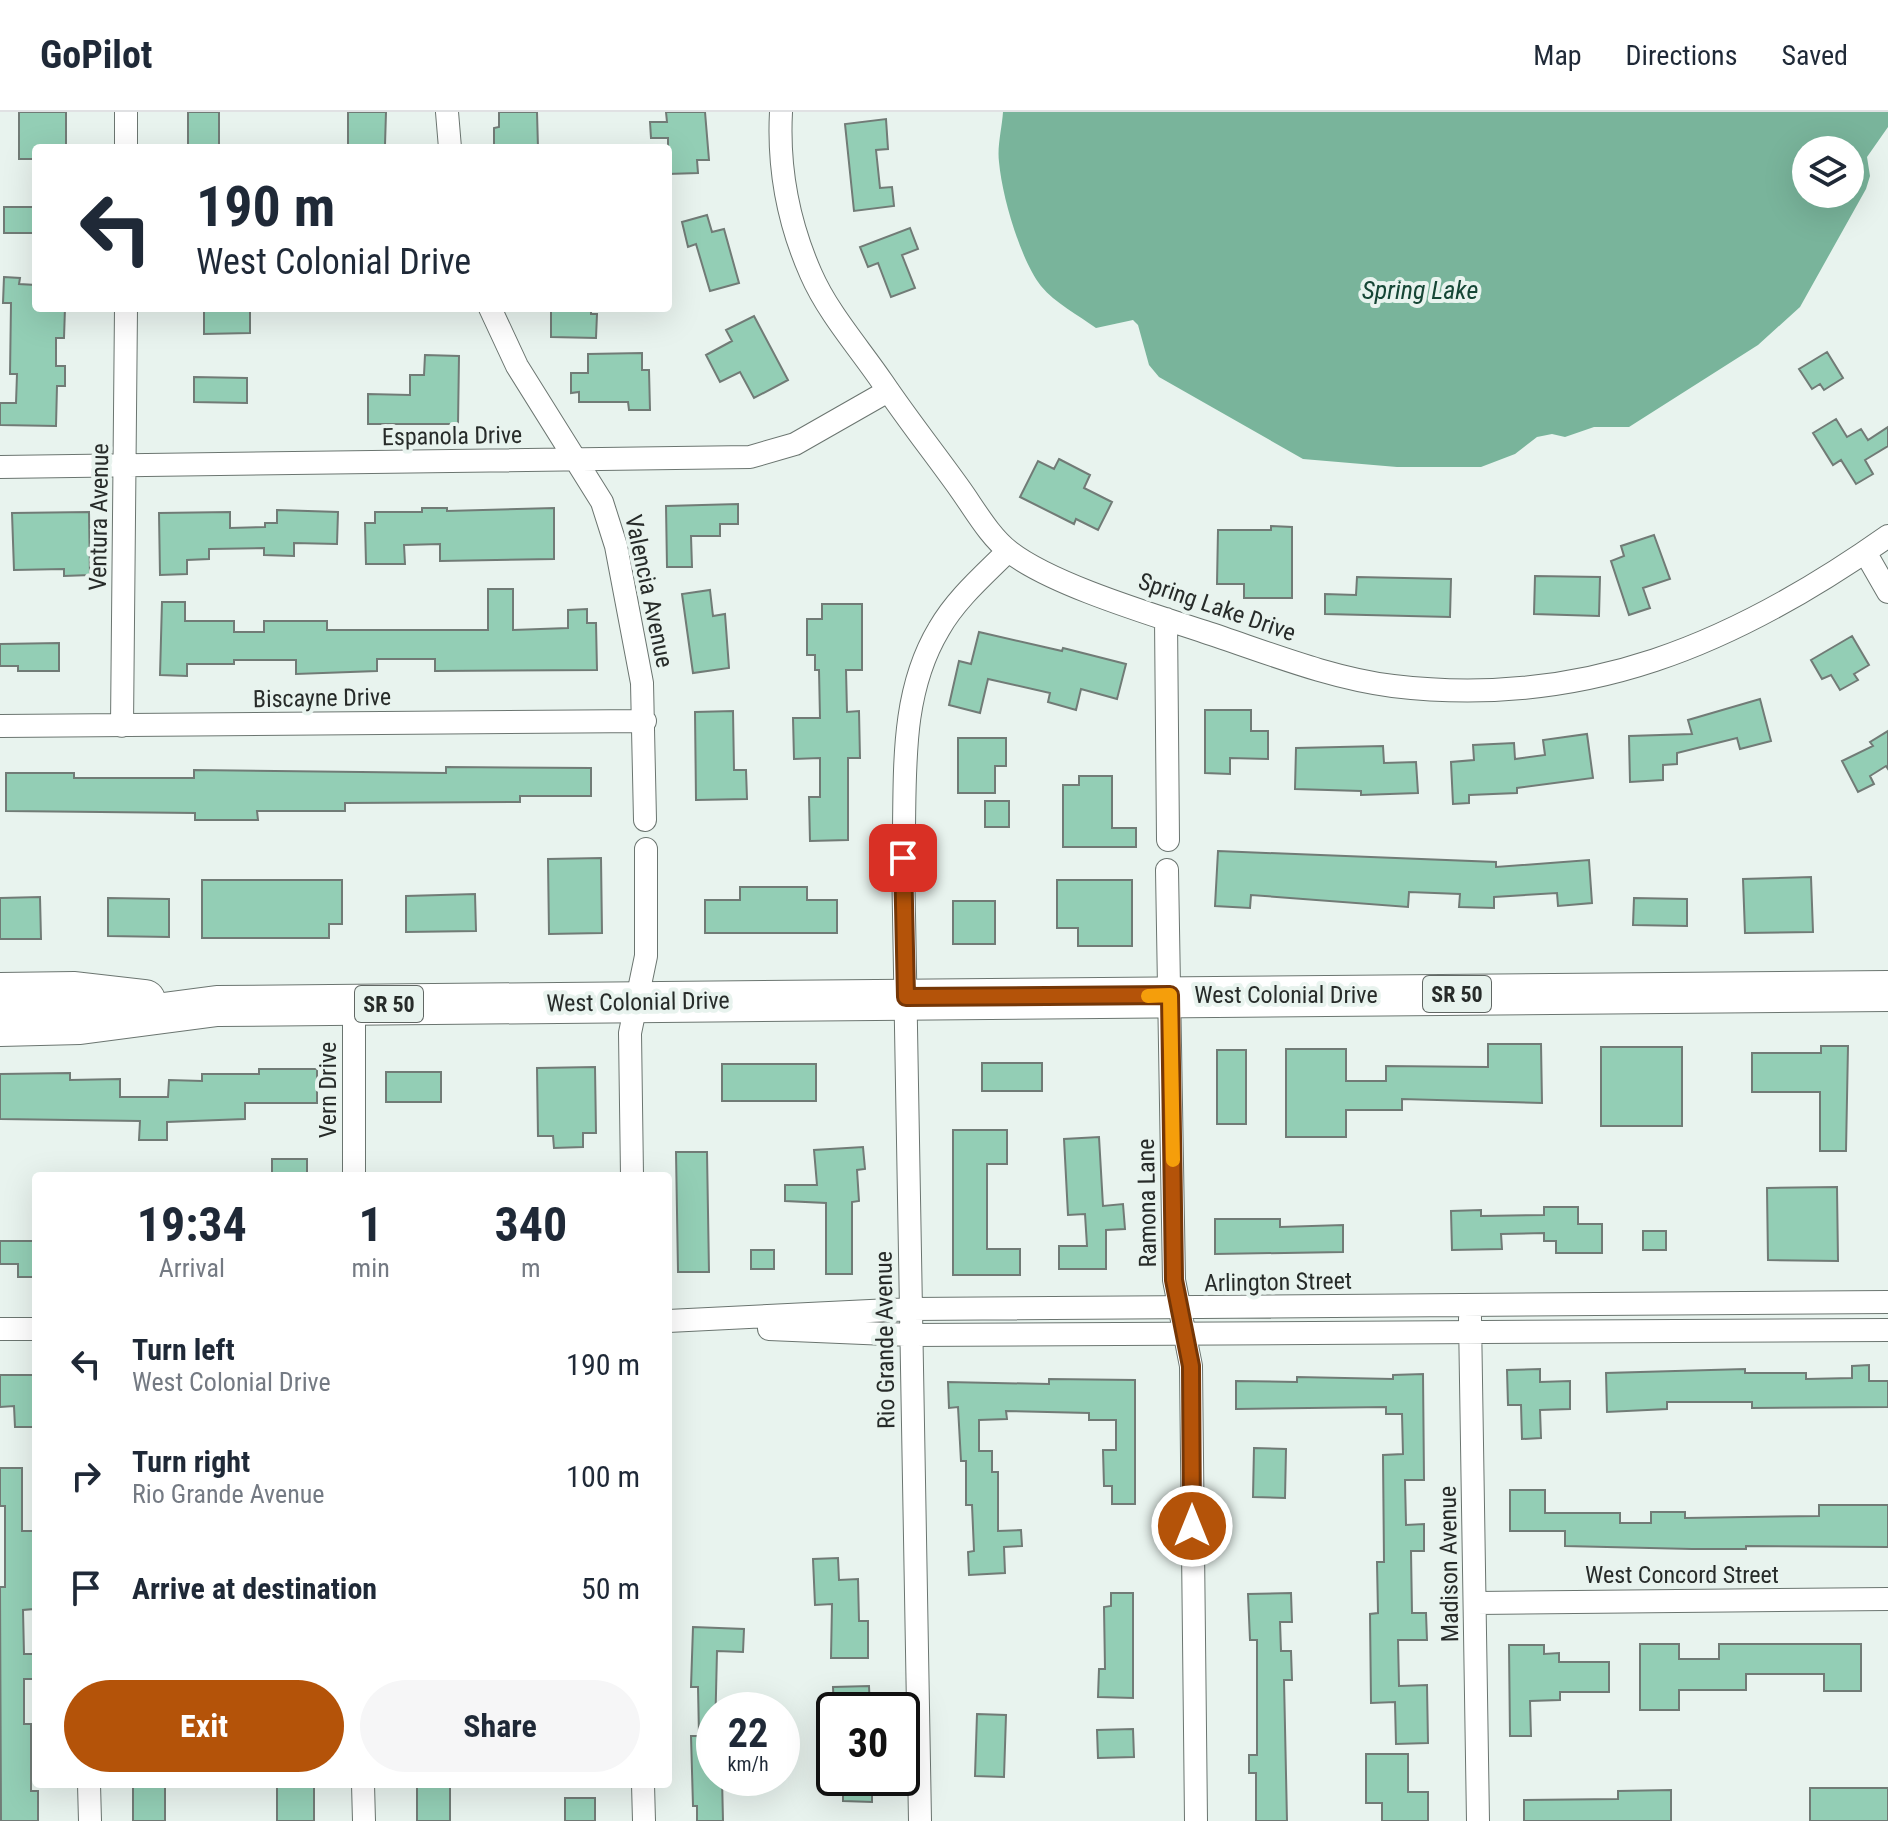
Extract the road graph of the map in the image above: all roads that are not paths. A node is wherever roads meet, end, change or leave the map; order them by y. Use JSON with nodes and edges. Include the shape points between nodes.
{"nodes":[{"id":1,"x":126,"y":112,"type":"edge"},
{"id":2,"x":447,"y":112,"type":"edge"},
{"id":3,"x":781,"y":112,"type":"edge"},
{"id":4,"x":126,"y":144,"type":"edge"},
{"id":5,"x":450,"y":144,"type":"edge"},
{"id":6,"x":126,"y":312,"type":"edge"},
{"id":7,"x":492,"y":312,"type":"edge"},
{"id":8,"x":888,"y":391,"type":"junction"},
{"id":9,"x":579,"y":461,"type":"junction"},
{"id":10,"x":126,"y":466,"type":"junction"},
{"id":11,"x":0,"y":467,"type":"edge"},
{"id":12,"x":1888,"y":536,"type":"edge"},
{"id":13,"x":1008,"y":551,"type":"junction"},
{"id":14,"x":1865,"y":552,"type":"junction"},
{"id":15,"x":1888,"y":592,"type":"edge"},
{"id":16,"x":1166,"y":619,"type":"junction"},
{"id":17,"x":645,"y":721,"type":"junction"},
{"id":18,"x":0,"y":726,"type":"edge"},
{"id":19,"x":122,"y":726,"type":"junction"},
{"id":20,"x":645,"y":820,"type":"dead end"},
{"id":21,"x":904,"y":827,"type":"dead end"},
{"id":22,"x":1168,"y":840,"type":"dead end"},
{"id":23,"x":646,"y":849,"type":"dead end"},
{"id":24,"x":903,"y":858,"type":"dead end"},
{"id":25,"x":1167,"y":870,"type":"dead end"},
{"id":26,"x":1888,"y":991,"type":"edge"},
{"id":27,"x":0,"y":993,"type":"edge"},
{"id":28,"x":1170,"y":995,"type":"junction"},
{"id":29,"x":906,"y":997,"type":"junction"},
{"id":30,"x":638,"y":1003,"type":"junction"},
{"id":31,"x":354,"y":1004,"type":"junction"},
{"id":32,"x":205,"y":1007,"type":"junction"},
{"id":33,"x":0,"y":1026,"type":"edge"},
{"id":34,"x":354,"y":1172,"type":"edge"},
{"id":35,"x":632,"y":1172,"type":"edge"},
{"id":36,"x":1888,"y":1302,"type":"edge"},
{"id":37,"x":1470,"y":1306,"type":"junction"},
{"id":38,"x":911,"y":1309,"type":"junction"},
{"id":39,"x":1180,"y":1309,"type":"junction"},
{"id":40,"x":672,"y":1323,"type":"edge"},
{"id":41,"x":672,"y":1323,"type":"edge"},
{"id":42,"x":0,"y":1329,"type":"edge"},
{"id":43,"x":32,"y":1329,"type":"edge"},
{"id":44,"x":1888,"y":1330,"type":"edge"},
{"id":45,"x":1471,"y":1333,"type":"junction"},
{"id":46,"x":911,"y":1335,"type":"junction"},
{"id":47,"x":1185,"y":1335,"type":"junction"},
{"id":48,"x":1888,"y":1599,"type":"edge"},
{"id":49,"x":1476,"y":1603,"type":"junction"},
{"id":50,"x":89,"y":1788,"type":"edge"},
{"id":51,"x":363,"y":1788,"type":"edge"},
{"id":52,"x":643,"y":1788,"type":"edge"},
{"id":53,"x":90,"y":1821,"type":"edge"},
{"id":54,"x":364,"y":1821,"type":"edge"},
{"id":55,"x":644,"y":1821,"type":"edge"},
{"id":56,"x":920,"y":1821,"type":"edge"},
{"id":57,"x":1196,"y":1821,"type":"edge"},
{"id":58,"x":1478,"y":1821,"type":"edge"}],
"edges":[{"from":1,"to":4,"type":"street"},
{"from":2,"to":5,"type":"street"},
{"from":3,"to":8,"type":"street","name":"Spring Lake Drive","via":[[778,153],[787,208],[812,277]]},
{"from":6,"to":10,"type":"street","name":"Ventura Avenue"},
{"from":7,"to":9,"type":"street","name":"Valencia Avenue","via":[[517,366]]},
{"from":8,"to":9,"type":"street","name":"Espanola Drive","via":[[795,444],[750,457]]},
{"from":8,"to":13,"type":"street","name":"Spring Lake Drive"},
{"from":9,"to":10,"type":"street","name":"Espanola Drive"},
{"from":9,"to":17,"type":"street","name":"Valencia Avenue","via":[[602,502],[616,546]]},
{"from":10,"to":11,"type":"street","name":"Espanola Drive"},
{"from":10,"to":19,"type":"street","name":"Ventura Avenue"},
{"from":12,"to":14,"type":"street","name":"Spring Lake Drive"},
{"from":13,"to":16,"type":"street","name":"Spring Lake Drive","via":[[1049,575]]},
{"from":13,"to":21,"type":"street","via":[[969,589],[939,629],[919,676],[907,734]]},
{"from":14,"to":15,"type":"street"},
{"from":14,"to":16,"type":"street","name":"Spring Lake Drive","via":[[1719,638],[1632,670],[1551,685],[1462,692],[1390,685],[1304,664]]},
{"from":16,"to":22,"type":"street"},
{"from":17,"to":19,"type":"street","name":"Biscayne Drive"},
{"from":17,"to":20,"type":"street","name":"Valencia Avenue"},
{"from":18,"to":19,"type":"street","name":"Biscayne Drive"},
{"from":23,"to":30,"type":"street","via":[[646,956]]},
{"from":24,"to":29,"type":"street","name":"Rio Grande Avenue"},
{"from":25,"to":28,"type":"street","name":"Ramona Lane"},
{"from":26,"to":28,"type":"highway","name":"West Colonial Drive","number":"SR 50"},
{"from":27,"to":32,"type":"highway","name":"West Colonial Drive","number":"SR 50","via":[[75,992]]},
{"from":28,"to":29,"type":"highway","name":"West Colonial Drive","number":"SR 50"},
{"from":28,"to":39,"type":"street","name":"Ramona Lane","via":[[1174,1280]]},
{"from":29,"to":30,"type":"highway","name":"West Colonial Drive","number":"SR 50"},
{"from":29,"to":38,"type":"street","name":"Rio Grande Avenue"},
{"from":30,"to":31,"type":"highway","name":"West Colonial Drive","number":"SR 50"},
{"from":30,"to":35,"type":"street","via":[[630,1033]]},
{"from":31,"to":32,"type":"highway","name":"West Colonial Drive","number":"SR 50"},
{"from":31,"to":34,"type":"street","name":"Vern Drive"},
{"from":32,"to":33,"type":"highway","name":"West Colonial Drive","number":"SR 50","via":[[80,1024]]},
{"from":36,"to":37,"type":"street","name":"Arlington Street"},
{"from":37,"to":39,"type":"street","name":"Arlington Street"},
{"from":37,"to":45,"type":"street","name":"Madison Avenue"},
{"from":38,"to":39,"type":"street","name":"Arlington Street"},
{"from":38,"to":40,"type":"street","name":"Arlington Street"},
{"from":38,"to":46,"type":"street","name":"Rio Grande Avenue"},
{"from":39,"to":47,"type":"street","name":"Ramona Lane"},
{"from":41,"to":46,"type":"street","name":"Arlington Street"},
{"from":42,"to":43,"type":"street"},
{"from":44,"to":45,"type":"street","name":"Arlington Street"},
{"from":45,"to":47,"type":"street","name":"Arlington Street"},
{"from":45,"to":49,"type":"street","name":"Madison Avenue"},
{"from":46,"to":47,"type":"street","name":"Arlington Street"},
{"from":46,"to":56,"type":"street","name":"Rio Grande Avenue"},
{"from":47,"to":57,"type":"street","name":"Ramona Lane","via":[[1191,1366]]},
{"from":48,"to":49,"type":"street","name":"West Concord Street"},
{"from":49,"to":58,"type":"street","name":"Madison Avenue"},
{"from":50,"to":53,"type":"street"},
{"from":51,"to":54,"type":"street"},
{"from":52,"to":55,"type":"street"}]}
